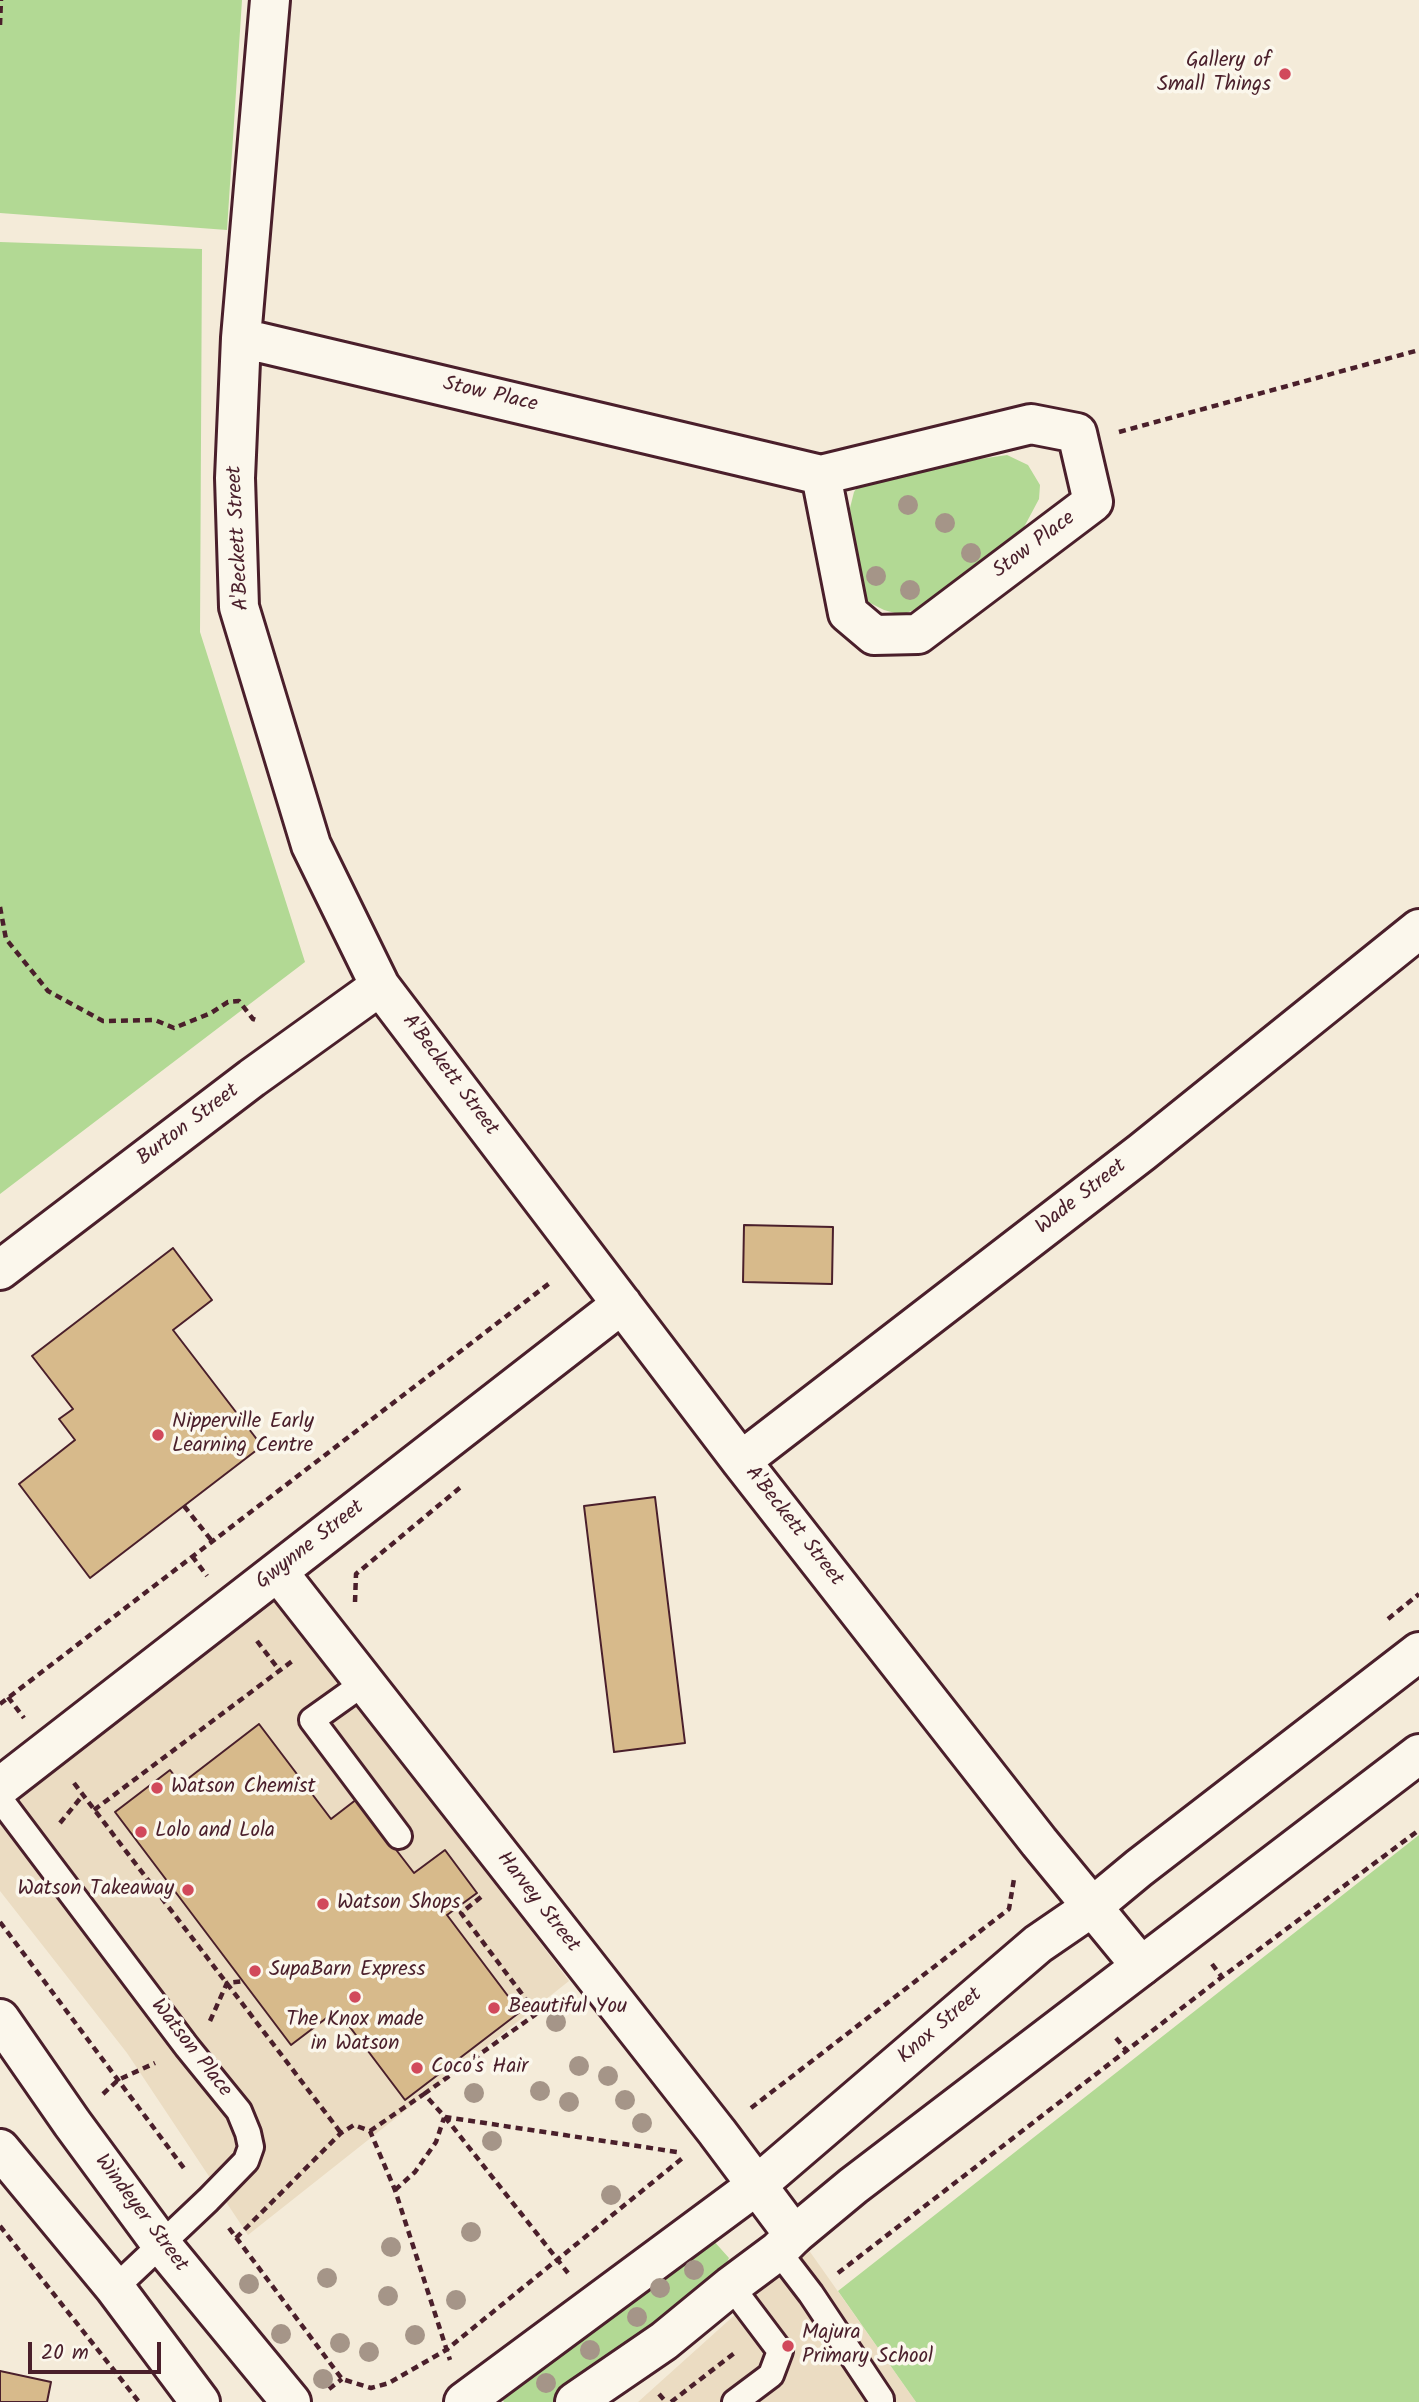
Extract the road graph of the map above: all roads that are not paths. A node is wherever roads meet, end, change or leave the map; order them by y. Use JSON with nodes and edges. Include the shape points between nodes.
{"nodes":[{"id":1,"x":270,"y":0,"type":"edge"},
{"id":2,"x":241,"y":338,"type":"junction"},
{"id":3,"x":821,"y":475,"type":"junction"},
{"id":4,"x":1419,"y":929,"type":"edge"},
{"id":5,"x":380,"y":986,"type":"junction"},
{"id":6,"x":0,"y":1270,"type":"edge"},
{"id":7,"x":622,"y":1304,"type":"junction"},
{"id":8,"x":741,"y":1461,"type":"junction"},
{"id":9,"x":278,"y":1572,"type":"junction"},
{"id":10,"x":1419,"y":1653,"type":"edge"},
{"id":11,"x":363,"y":1683,"type":"junction"},
{"id":12,"x":1419,"y":1754,"type":"edge"},
{"id":13,"x":0,"y":1787,"type":"edge"},
{"id":14,"x":0,"y":1799,"type":"edge"},
{"id":15,"x":399,"y":1836,"type":"dead end"},
{"id":16,"x":1092,"y":1907,"type":"junction"},
{"id":17,"x":1142,"y":1966,"type":"junction"},
{"id":18,"x":0,"y":2019,"type":"edge"},
{"id":19,"x":0,"y":2149,"type":"edge"},
{"id":20,"x":757,"y":2185,"type":"junction"},
{"id":21,"x":786,"y":2243,"type":"junction"},
{"id":22,"x":161,"y":2245,"type":"junction"},
{"id":23,"x":731,"y":2286,"type":"junction"},
{"id":24,"x":115,"y":2288,"type":"junction"},
{"id":25,"x":200,"y":2402,"type":"edge"},
{"id":26,"x":291,"y":2402,"type":"edge"},
{"id":27,"x":464,"y":2402,"type":"edge"},
{"id":28,"x":575,"y":2402,"type":"edge"},
{"id":29,"x":735,"y":2402,"type":"edge"},
{"id":30,"x":881,"y":2402,"type":"edge"}],
"edges":[{"from":1,"to":2,"type":"street","name":"A'Beckett Street"},
{"from":2,"to":3,"type":"street","name":"Stow Place"},
{"from":2,"to":5,"type":"street","name":"A'Beckett Street","via":[[235,478],[239,607],[311,845]]},
{"from":3,"to":3,"type":"street","name":"Stow Place","via":[[1031,424],[1077,433],[1093,502],[918,634],[874,635],[848,612]]},
{"from":4,"to":8,"type":"street","name":"Wade Street","via":[[1142,1152]]},
{"from":5,"to":6,"type":"street","name":"Burton Street"},
{"from":5,"to":7,"type":"street","name":"A'Beckett Street"},
{"from":7,"to":8,"type":"street","name":"A'Beckett Street"},
{"from":7,"to":9,"type":"street","name":"Gwynne Street"},
{"from":8,"to":16,"type":"street","name":"A'Beckett Street"},
{"from":9,"to":11,"type":"street","name":"Harvey Street"},
{"from":9,"to":13,"type":"street","name":"Gwynne Street"},
{"from":10,"to":16,"type":"street","name":"Knox Street"},
{"from":11,"to":15,"type":"lane","via":[[312,1720]]},
{"from":11,"to":20,"type":"street","name":"Harvey Street"},
{"from":12,"to":17,"type":"street"},
{"from":14,"to":22,"type":"lane","name":"Watson Place","via":[[239,2111],[248,2133],[251,2147],[246,2161]]},
{"from":16,"to":17,"type":"street","name":"A'Beckett Street"},
{"from":16,"to":20,"type":"street","name":"Knox Street","via":[[1038,1944]]},
{"from":17,"to":21,"type":"street","via":[[853,2186]]},
{"from":18,"to":22,"type":"street","name":"Windeyer Street"},
{"from":19,"to":24,"type":"street"},
{"from":20,"to":21,"type":"street","name":"Harvey Street"},
{"from":20,"to":27,"type":"street","name":"Knox Street"},
{"from":21,"to":23,"type":"street"},
{"from":21,"to":30,"type":"lane","via":[[811,2294]]},
{"from":22,"to":24,"type":"lane","name":"Watson Place"},
{"from":22,"to":26,"type":"street","name":"Windeyer Street"},
{"from":23,"to":28,"type":"street","via":[[664,2341]]},
{"from":23,"to":29,"type":"lane","via":[[780,2351],[771,2375]]},
{"from":24,"to":25,"type":"street"}]}
